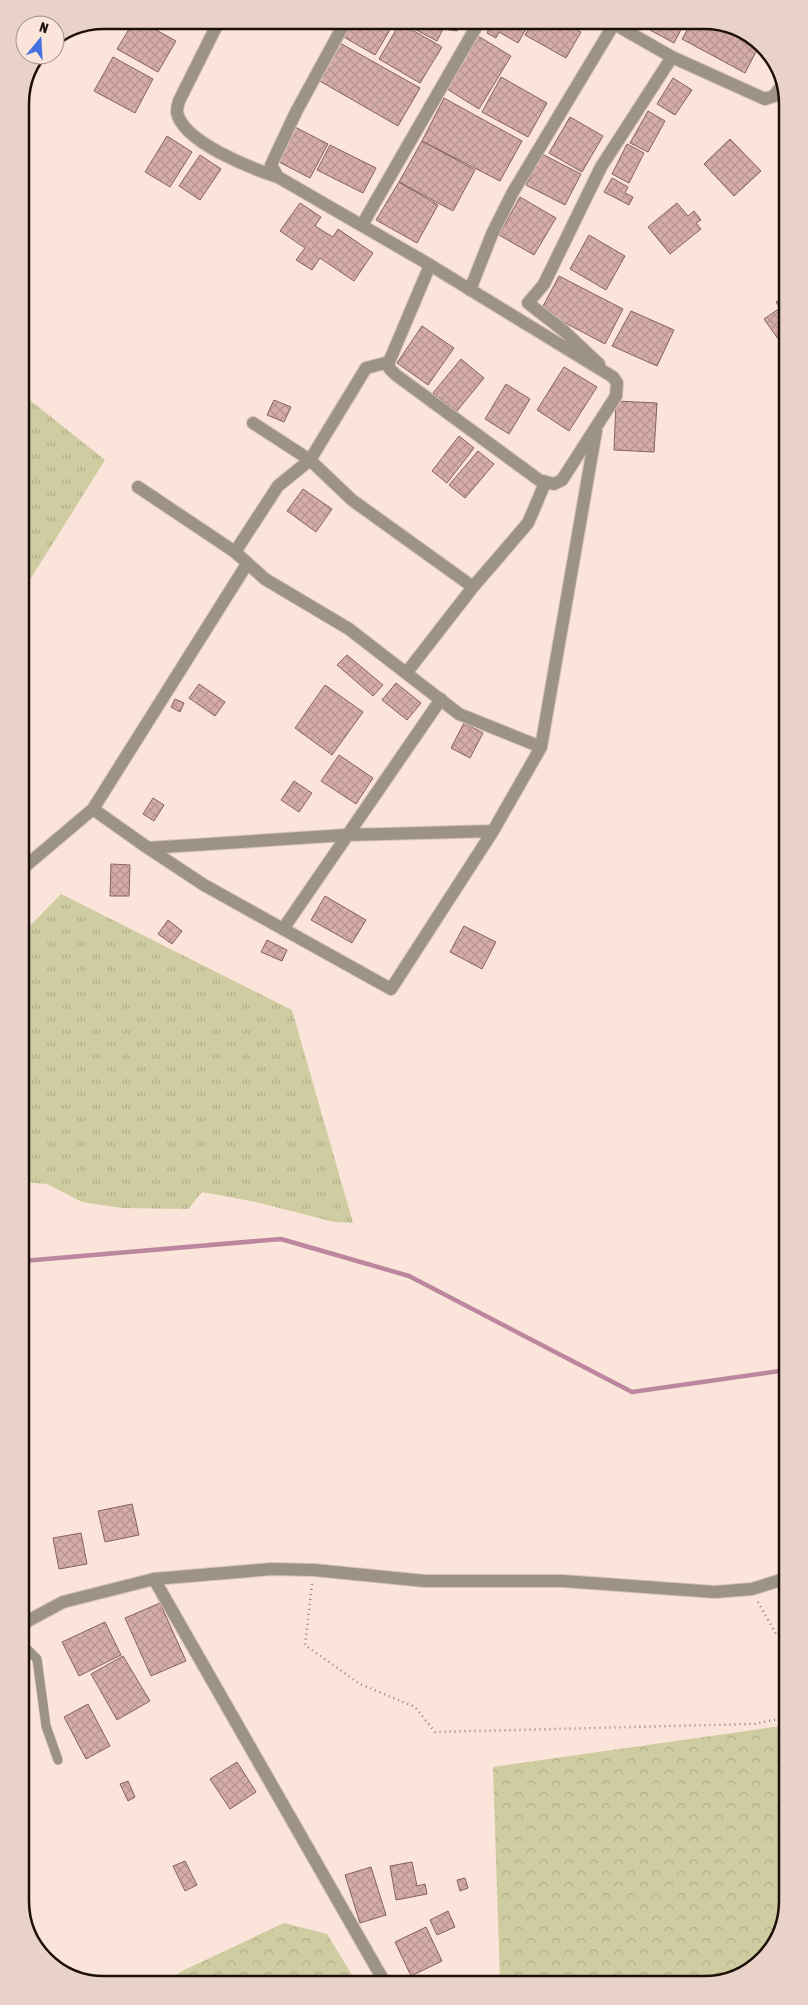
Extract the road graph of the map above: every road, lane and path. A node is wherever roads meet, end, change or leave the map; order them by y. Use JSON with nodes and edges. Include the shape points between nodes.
{"nodes":[{"id":1,"x":215,"y":29,"type":"edge"},
{"id":2,"x":341,"y":29,"type":"edge"},
{"id":3,"x":475,"y":29,"type":"edge"},
{"id":4,"x":608,"y":29,"type":"edge"},
{"id":5,"x":624,"y":29,"type":"edge"},
{"id":6,"x":672,"y":57,"type":"junction"},
{"id":7,"x":778,"y":91,"type":"edge"},
{"id":8,"x":278,"y":176,"type":"junction"},
{"id":9,"x":362,"y":225,"type":"junction"},
{"id":10,"x":430,"y":265,"type":"junction"},
{"id":11,"x":470,"y":290,"type":"junction"},
{"id":12,"x":389,"y":362,"type":"junction"},
{"id":13,"x":607,"y":374,"type":"junction"},
{"id":14,"x":253,"y":424,"type":"dead end"},
{"id":15,"x":597,"y":426,"type":"junction"},
{"id":16,"x":310,"y":460,"type":"junction"},
{"id":17,"x":546,"y":483,"type":"junction"},
{"id":18,"x":138,"y":488,"type":"dead end"},
{"id":19,"x":235,"y":552,"type":"junction"},
{"id":20,"x":247,"y":564,"type":"junction"},
{"id":21,"x":473,"y":587,"type":"junction"},
{"id":22,"x":407,"y":672,"type":"junction"},
{"id":23,"x":441,"y":699,"type":"junction"},
{"id":24,"x":540,"y":747,"type":"junction"},
{"id":25,"x":94,"y":809,"type":"junction"},
{"id":26,"x":493,"y":831,"type":"junction"},
{"id":27,"x":346,"y":835,"type":"junction"},
{"id":28,"x":148,"y":848,"type":"junction"},
{"id":29,"x":29,"y":863,"type":"edge"},
{"id":30,"x":283,"y":930,"type":"junction"},
{"id":31,"x":314,"y":1570,"type":"junction"},
{"id":32,"x":154,"y":1579,"type":"junction"},
{"id":33,"x":779,"y":1581,"type":"edge"},
{"id":34,"x":752,"y":1589,"type":"junction"},
{"id":35,"x":29,"y":1620,"type":"edge"},
{"id":36,"x":779,"y":1635,"type":"edge"},
{"id":37,"x":29,"y":1651,"type":"edge"},
{"id":38,"x":779,"y":1719,"type":"edge"},
{"id":39,"x":58,"y":1760,"type":"dead end"},
{"id":40,"x":381,"y":1976,"type":"edge"}],
"edges":[{"from":1,"to":8,"type":"street","via":[[179,101],[177,112],[193,136],[257,170]]},
{"from":2,"to":8,"type":"street","via":[[280,145],[272,165]]},
{"from":3,"to":9,"type":"street"},
{"from":4,"to":11,"type":"street","via":[[513,192]]},
{"from":5,"to":6,"type":"street"},
{"from":6,"to":7,"type":"street","via":[[765,99]]},
{"from":6,"to":13,"type":"street","via":[[601,167],[544,284],[528,304],[564,331]]},
{"from":8,"to":9,"type":"street"},
{"from":9,"to":10,"type":"street"},
{"from":10,"to":11,"type":"street"},
{"from":10,"to":12,"type":"street"},
{"from":11,"to":13,"type":"street"},
{"from":12,"to":16,"type":"street","via":[[366,368]]},
{"from":12,"to":17,"type":"street","via":[[396,375]]},
{"from":13,"to":15,"type":"street","via":[[617,383],[616,396]]},
{"from":14,"to":16,"type":"street"},
{"from":15,"to":17,"type":"street","via":[[562,480]]},
{"from":15,"to":24,"type":"street"},
{"from":16,"to":19,"type":"street","via":[[278,486]]},
{"from":16,"to":21,"type":"street","via":[[352,500]]},
{"from":17,"to":21,"type":"street","via":[[528,523]]},
{"from":18,"to":19,"type":"street"},
{"from":19,"to":20,"type":"street"},
{"from":20,"to":22,"type":"street","via":[[265,579],[348,629]]},
{"from":20,"to":25,"type":"street"},
{"from":21,"to":22,"type":"street"},
{"from":22,"to":23,"type":"street"},
{"from":23,"to":24,"type":"street","via":[[459,714]]},
{"from":23,"to":27,"type":"street"},
{"from":24,"to":26,"type":"street"},
{"from":25,"to":28,"type":"street"},
{"from":25,"to":29,"type":"street"},
{"from":26,"to":27,"type":"street"},
{"from":26,"to":30,"type":"street","via":[[391,989]]},
{"from":27,"to":28,"type":"street"},
{"from":27,"to":30,"type":"street"},
{"from":28,"to":30,"type":"street","via":[[204,885]]},
{"from":31,"to":32,"type":"street","via":[[272,1569]]},
{"from":31,"to":34,"type":"street","via":[[425,1582],[563,1581],[715,1592]]},
{"from":31,"to":38,"type":"path","via":[[305,1645],[360,1684],[415,1707],[435,1732],[754,1724]]},
{"from":32,"to":35,"type":"street","via":[[63,1602]]},
{"from":32,"to":40,"type":"street"},
{"from":33,"to":34,"type":"street"},
{"from":34,"to":36,"type":"path"},
{"from":37,"to":39,"type":"lane","via":[[37,1659],[46,1726]]}]}
